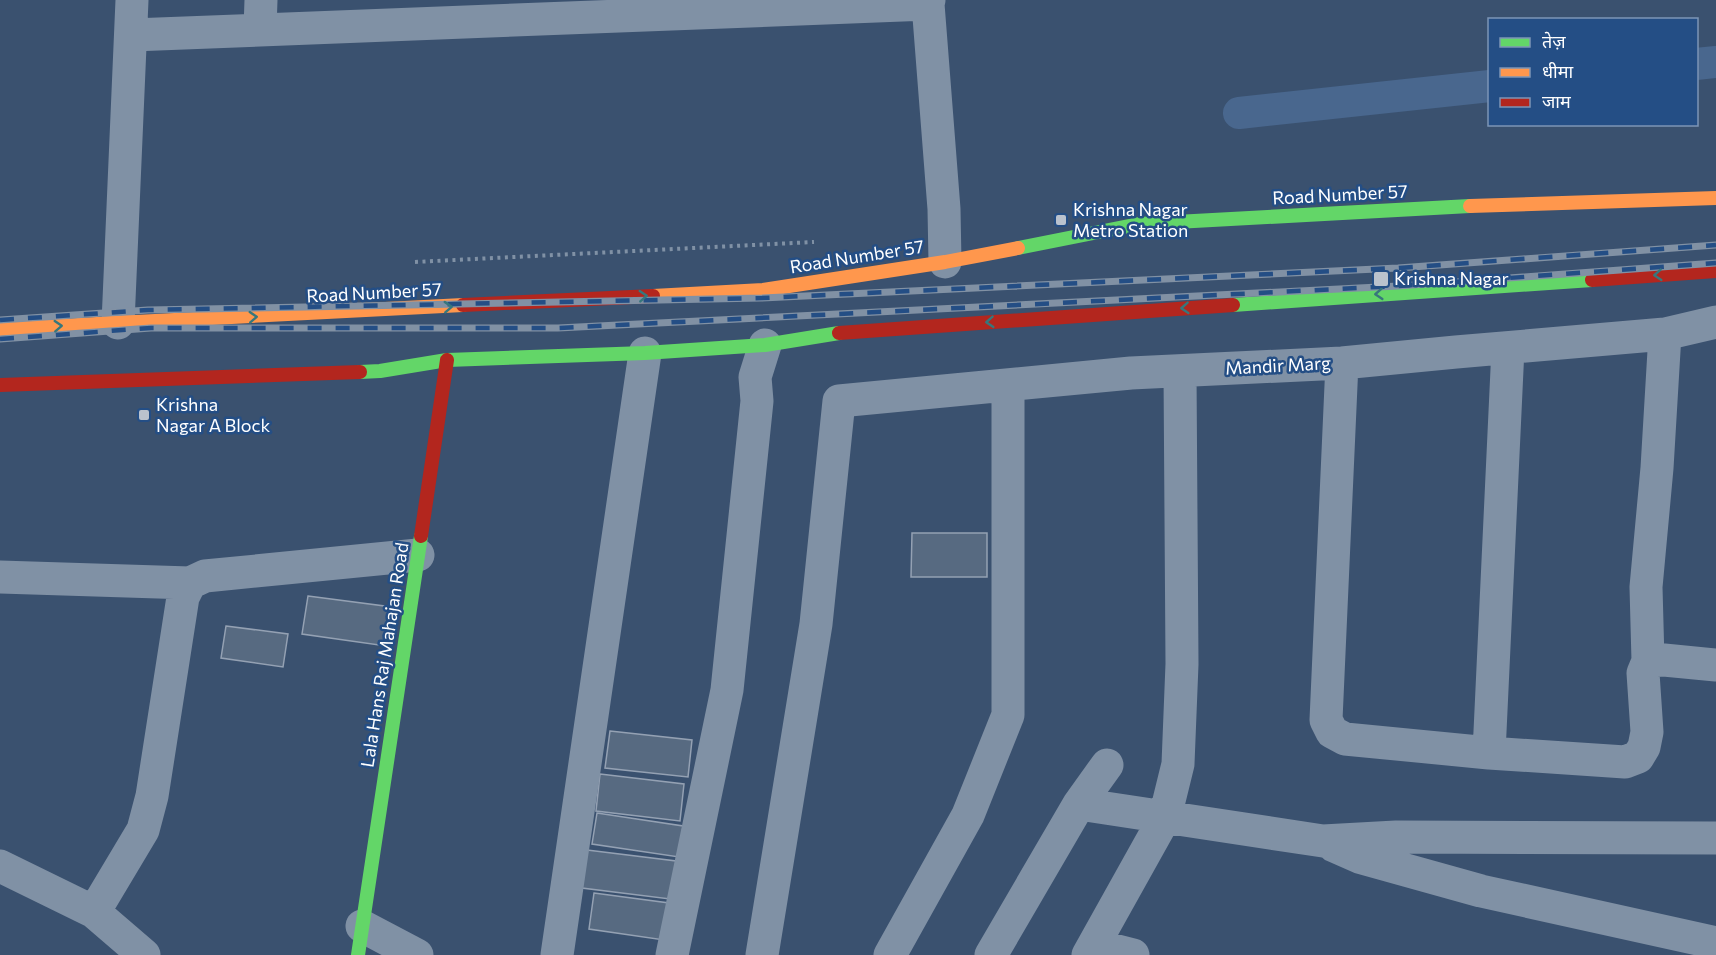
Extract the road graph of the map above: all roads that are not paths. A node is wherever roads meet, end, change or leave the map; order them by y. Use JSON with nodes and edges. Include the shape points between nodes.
{"nodes":[{"id":1,"x":132,"y":0,"type":"edge"},
{"id":2,"x":929,"y":8,"type":"edge"},
{"id":3,"x":260,"y":15,"type":"edge"},
{"id":4,"x":132,"y":35,"type":"junction"},
{"id":5,"x":1716,"y":198,"type":"edge"},
{"id":6,"x":945,"y":262,"type":"junction"},
{"id":7,"x":1716,"y":271,"type":"edge"},
{"id":8,"x":1716,"y":322,"type":"edge"},
{"id":9,"x":118,"y":323,"type":"junction"},
{"id":10,"x":0,"y":329,"type":"edge"},
{"id":11,"x":1665,"y":333,"type":"junction"},
{"id":12,"x":765,"y":345,"type":"junction"},
{"id":13,"x":1508,"y":348,"type":"junction"},
{"id":14,"x":645,"y":353,"type":"junction"},
{"id":15,"x":447,"y":360,"type":"junction"},
{"id":16,"x":1342,"y":363,"type":"junction"},
{"id":17,"x":1180,"y":371,"type":"junction"},
{"id":18,"x":0,"y":385,"type":"edge"},
{"id":19,"x":1008,"y":385,"type":"junction"},
{"id":20,"x":418,"y":555,"type":"junction"},
{"id":21,"x":0,"y":577,"type":"edge"},
{"id":22,"x":190,"y":583,"type":"junction"},
{"id":23,"x":1648,"y":661,"type":"junction"},
{"id":24,"x":1716,"y":665,"type":"edge"},
{"id":25,"x":1489,"y":753,"type":"junction"},
{"id":26,"x":1107,"y":765,"type":"dead end"},
{"id":27,"x":1080,"y":804,"type":"junction"},
{"id":28,"x":1165,"y":817,"type":"junction"},
{"id":29,"x":1716,"y":838,"type":"edge"},
{"id":30,"x":1323,"y":841,"type":"junction"},
{"id":31,"x":0,"y":866,"type":"edge"},
{"id":32,"x":94,"y":912,"type":"junction"},
{"id":33,"x":360,"y":941,"type":"edge"},
{"id":34,"x":1716,"y":943,"type":"edge"},
{"id":35,"x":1091,"y":950,"type":"edge"},
{"id":36,"x":144,"y":955,"type":"edge"},
{"id":37,"x":417,"y":955,"type":"edge"},
{"id":38,"x":557,"y":955,"type":"edge"},
{"id":39,"x":672,"y":955,"type":"edge"},
{"id":40,"x":762,"y":955,"type":"edge"},
{"id":41,"x":890,"y":955,"type":"edge"},
{"id":42,"x":991,"y":955,"type":"edge"},
{"id":43,"x":1133,"y":955,"type":"edge"}],
"edges":[{"from":1,"to":4,"type":"street"},
{"from":2,"to":3,"type":"street"},
{"from":2,"to":6,"type":"street"},
{"from":3,"to":4,"type":"street"},
{"from":4,"to":9,"type":"street"},
{"from":5,"to":6,"type":"main road","name":"Road Number 57","via":[[1139,224]]},
{"from":9,"to":6,"type":"main road","name":"Road Number 57","one_way":true,"via":[[763,290]]},
{"from":7,"to":12,"type":"main road","one_way":true,"via":[[838,333]]},
{"from":8,"to":11,"type":"street","name":"Mandir Marg"},
{"from":10,"to":9,"type":"main road","name":"Road Number 57","one_way":true},
{"from":11,"to":13,"type":"street","name":"Mandir Marg"},
{"from":11,"to":23,"type":"street","via":[[1646,587]]},
{"from":12,"to":14,"type":"main road"},
{"from":12,"to":39,"type":"street","via":[[755,377],[757,401],[727,690]]},
{"from":13,"to":16,"type":"street","name":"Mandir Marg"},
{"from":13,"to":25,"type":"street"},
{"from":14,"to":15,"type":"main road"},
{"from":14,"to":38,"type":"street"},
{"from":15,"to":18,"type":"main road","via":[[380,371]]},
{"from":15,"to":20,"type":"main road","name":"Lala Hans Raj Mahajan Road"},
{"from":16,"to":17,"type":"street","name":"Mandir Marg"},
{"from":16,"to":25,"type":"street","via":[[1326,720],[1332,732],[1344,739]]},
{"from":17,"to":19,"type":"street","name":"Mandir Marg"},
{"from":17,"to":28,"type":"street","via":[[1181,675],[1178,764]]},
{"from":19,"to":40,"type":"street","name":"Mandir Marg","via":[[839,401],[816,624]]},
{"from":19,"to":41,"type":"street","via":[[1008,715],[968,815]]},
{"from":20,"to":22,"type":"street","via":[[205,576]]},
{"from":20,"to":33,"type":"main road","name":"Lala Hans Raj Mahajan Road"},
{"from":21,"to":22,"type":"street"},
{"from":22,"to":32,"type":"street","via":[[183,597],[152,796],[143,830]]},
{"from":23,"to":24,"type":"street"},
{"from":23,"to":25,"type":"street","via":[[1642,673],[1647,732],[1638,757],[1625,762]]},
{"from":26,"to":27,"type":"street"},
{"from":27,"to":28,"type":"street"},
{"from":27,"to":42,"type":"street"},
{"from":28,"to":30,"type":"street"},
{"from":28,"to":35,"type":"street"},
{"from":29,"to":30,"type":"street","via":[[1396,837]]},
{"from":30,"to":34,"type":"street","via":[[1359,856],[1482,891]]},
{"from":31,"to":32,"type":"street"},
{"from":32,"to":36,"type":"street"},
{"from":33,"to":37,"type":"street"},
{"from":35,"to":43,"type":"street"}]}
